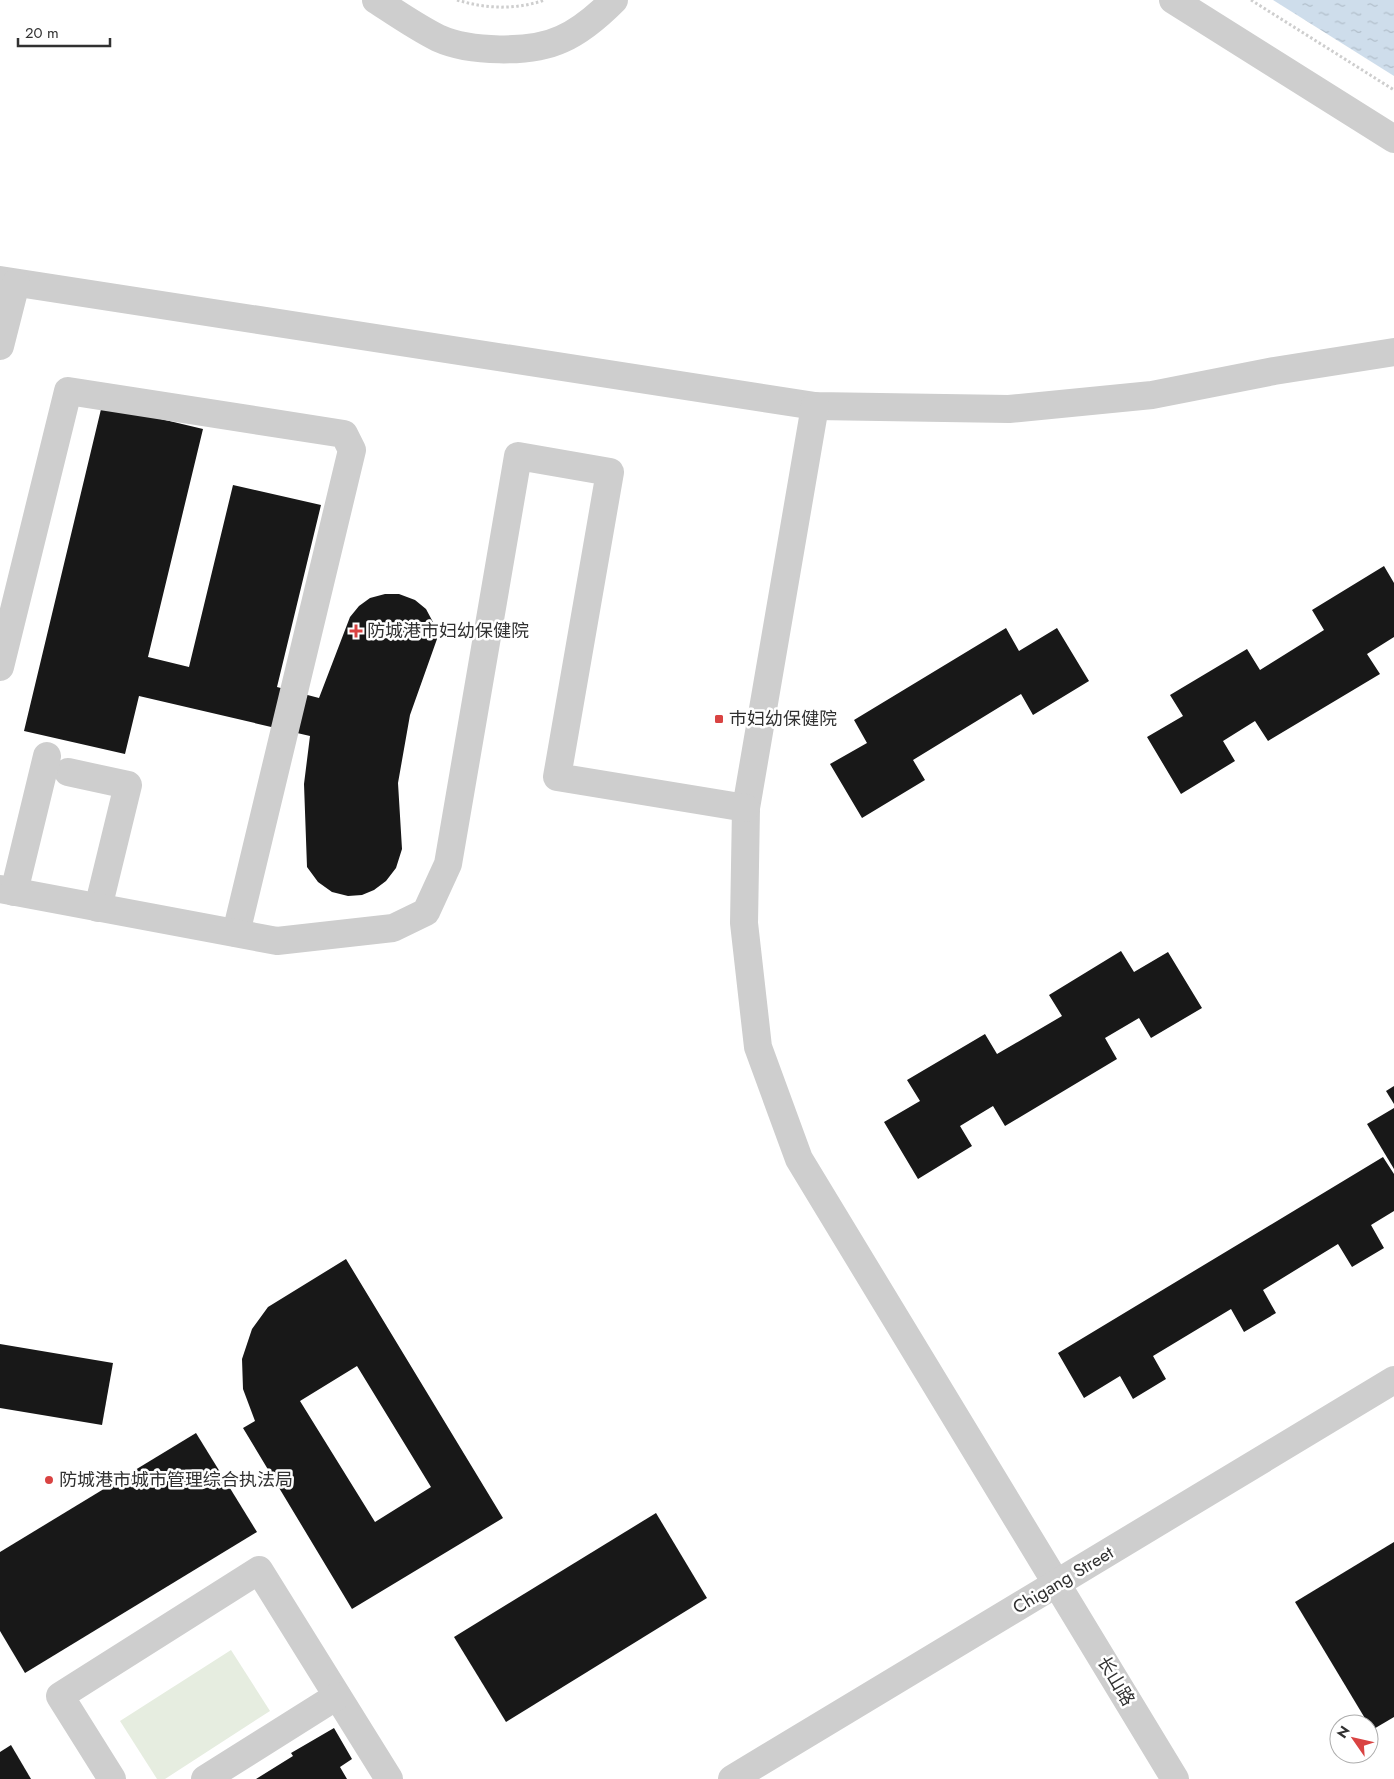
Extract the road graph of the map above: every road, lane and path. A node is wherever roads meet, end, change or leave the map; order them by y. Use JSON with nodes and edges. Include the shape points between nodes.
{"nodes":[{"id":1,"x":376,"y":0,"type":"edge"},
{"id":2,"x":456,"y":0,"type":"edge"},
{"id":3,"x":545,"y":0,"type":"edge"},
{"id":4,"x":614,"y":0,"type":"edge"},
{"id":5,"x":1173,"y":0,"type":"edge"},
{"id":6,"x":1251,"y":0,"type":"edge"},
{"id":7,"x":1394,"y":90,"type":"edge"},
{"id":8,"x":1394,"y":139,"type":"edge"},
{"id":9,"x":8,"y":281,"type":"edge"},
{"id":10,"x":0,"y":346,"type":"edge"},
{"id":11,"x":1394,"y":352,"type":"edge"},
{"id":12,"x":814,"y":406,"type":"junction"},
{"id":13,"x":0,"y":667,"type":"edge"},
{"id":14,"x":46,"y":756,"type":"dead end"},
{"id":15,"x":68,"y":772,"type":"dead end"},
{"id":16,"x":746,"y":808,"type":"junction"},
{"id":17,"x":7,"y":890,"type":"edge"},
{"id":18,"x":98,"y":908,"type":"junction"},
{"id":19,"x":236,"y":933,"type":"junction"},
{"id":20,"x":1394,"y":1380,"type":"edge"},
{"id":21,"x":1058,"y":1583,"type":"junction"},
{"id":22,"x":337,"y":1696,"type":"junction"},
{"id":23,"x":112,"y":1779,"type":"edge"},
{"id":24,"x":205,"y":1779,"type":"edge"},
{"id":25,"x":389,"y":1779,"type":"edge"},
{"id":26,"x":732,"y":1779,"type":"edge"},
{"id":27,"x":1175,"y":1779,"type":"edge"}],
"edges":[{"from":1,"to":4,"type":"street","via":[[439,38],[474,48],[517,50],[562,39],[605,10]]},
{"from":2,"to":3,"type":"path","via":[[480,6],[514,8]]},
{"from":5,"to":8,"type":"street"},
{"from":6,"to":7,"type":"path"},
{"from":9,"to":10,"type":"street"},
{"from":9,"to":12,"type":"street"},
{"from":11,"to":12,"type":"street","via":[[1152,395],[1009,410]]},
{"from":12,"to":16,"type":"street","name":"长山路"},
{"from":13,"to":19,"type":"street","via":[[68,391],[344,434],[352,450]]},
{"from":14,"to":17,"type":"street"},
{"from":15,"to":18,"type":"street","via":[[128,785]]},
{"from":16,"to":19,"type":"street","via":[[557,777],[610,472],[518,456],[448,864],[426,912],[383,930],[277,941]]},
{"from":16,"to":21,"type":"street","name":"长山路","via":[[744,923],[758,1048],[799,1159]]},
{"from":17,"to":18,"type":"street"},
{"from":18,"to":19,"type":"street"},
{"from":20,"to":21,"type":"street","name":"Chigang Street"},
{"from":21,"to":26,"type":"street","name":"Chigang Street"},
{"from":21,"to":27,"type":"street","name":"长山路"},
{"from":22,"to":23,"type":"street","via":[[259,1570],[60,1696]]},
{"from":22,"to":24,"type":"street"},
{"from":22,"to":25,"type":"street"}]}
